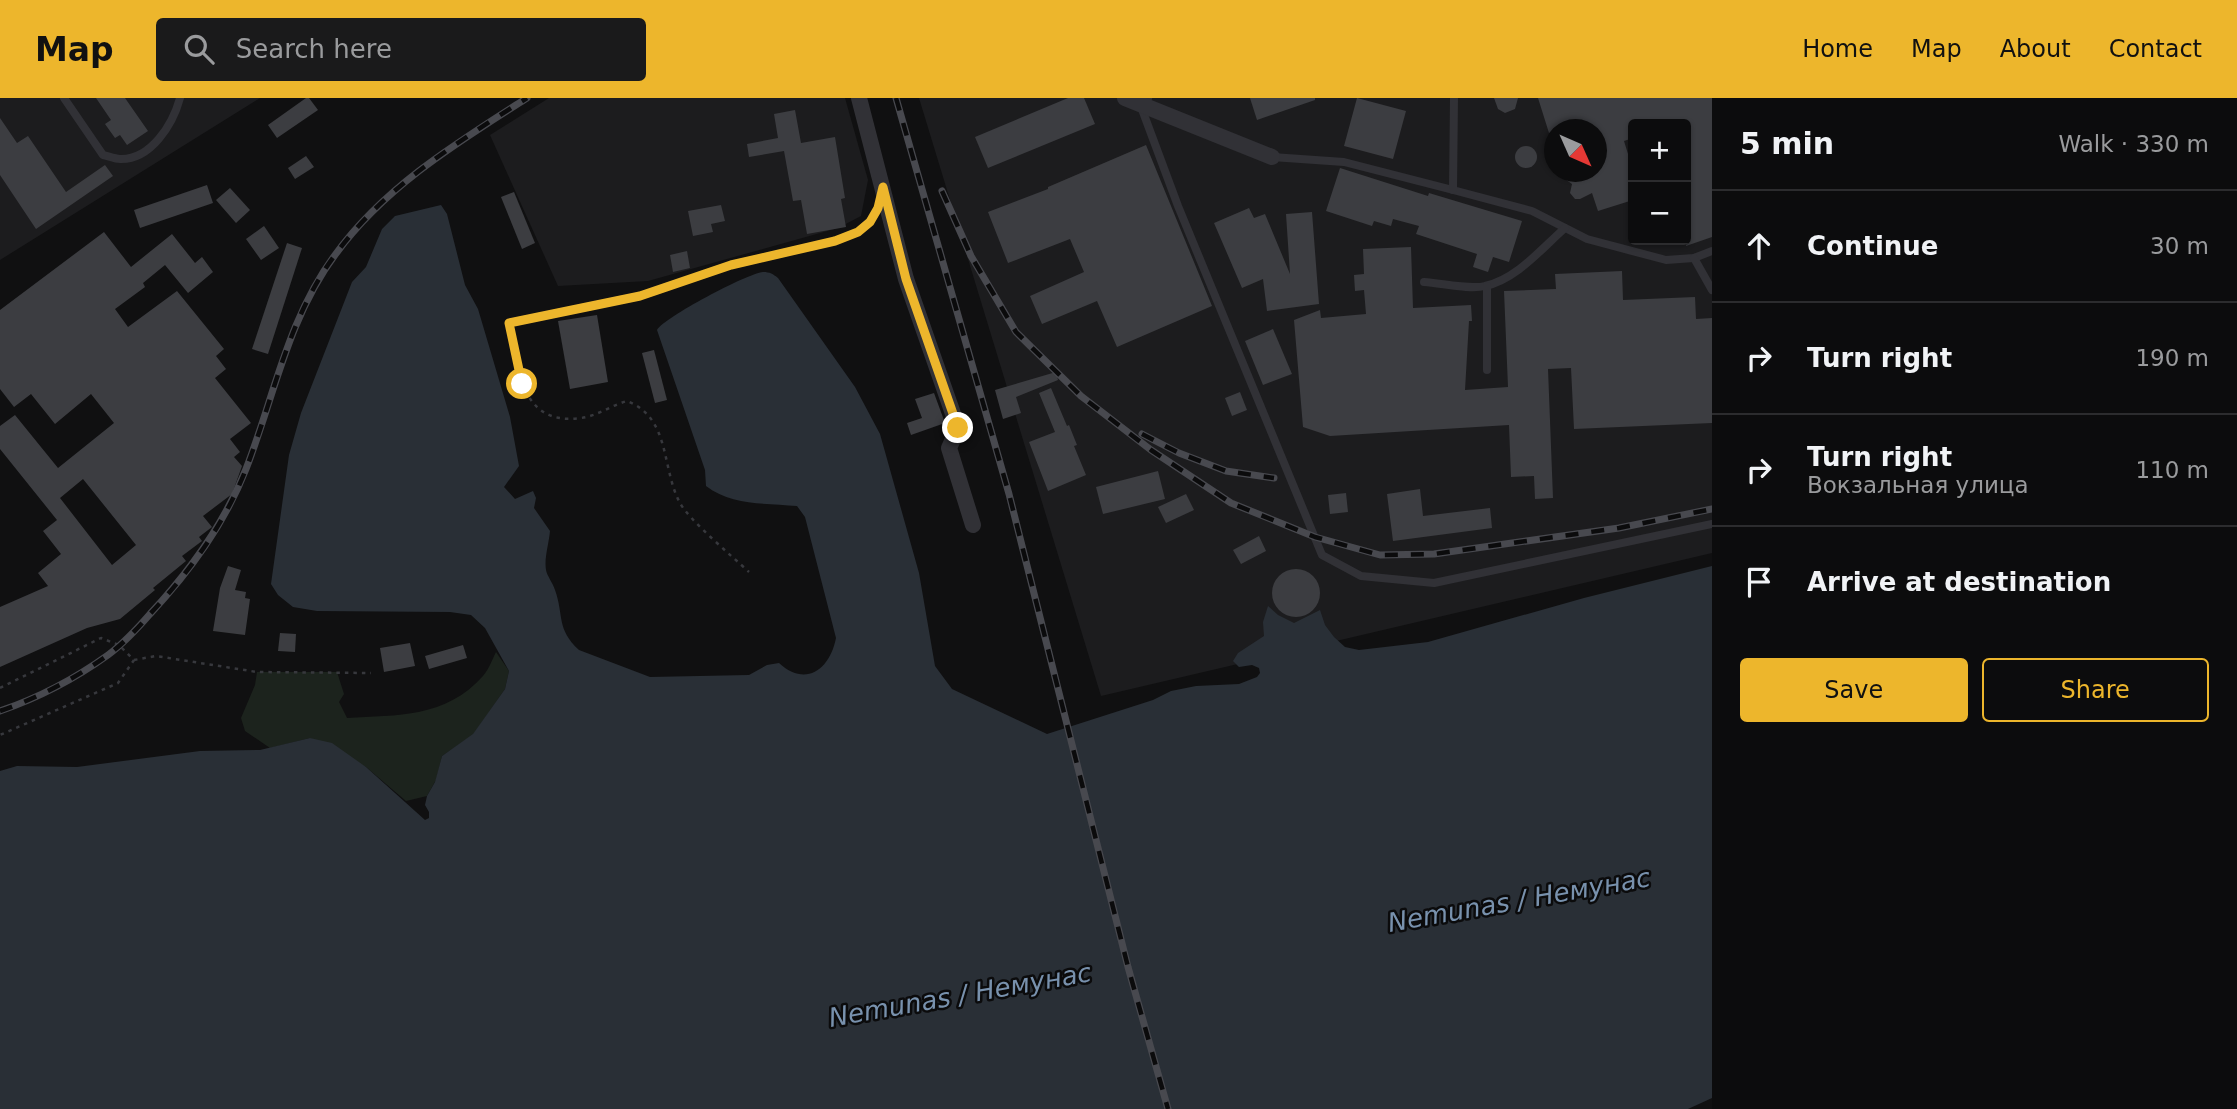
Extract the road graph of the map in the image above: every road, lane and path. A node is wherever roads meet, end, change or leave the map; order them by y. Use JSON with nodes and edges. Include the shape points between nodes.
{"nodes":[{"id":1,"x":64,"y":98,"type":"edge"},
{"id":2,"x":180,"y":98,"type":"edge"},
{"id":3,"x":859,"y":98,"type":"edge"},
{"id":4,"x":1454,"y":98,"type":"edge"},
{"id":5,"x":1137,"y":100,"type":"edge"},
{"id":6,"x":1272,"y":157,"type":"joint"},
{"id":7,"x":883,"y":187,"type":"junction"},
{"id":8,"x":1454,"y":190,"type":"junction"},
{"id":9,"x":1565,"y":228,"type":"junction"},
{"id":10,"x":1712,"y":251,"type":"edge"},
{"id":11,"x":1694,"y":258,"type":"junction"},
{"id":12,"x":1424,"y":282,"type":"dead end"},
{"id":13,"x":1487,"y":286,"type":"junction"},
{"id":14,"x":1712,"y":290,"type":"edge"},
{"id":15,"x":509,"y":323,"type":"joint"},
{"id":16,"x":1487,"y":370,"type":"dead end"},
{"id":17,"x":1712,"y":524,"type":"edge"},
{"id":18,"x":973,"y":525,"type":"dead end"},
{"id":19,"x":750,"y":572,"type":"dead end"},
{"id":20,"x":134,"y":660,"type":"junction"},
{"id":21,"x":372,"y":673,"type":"dead end"},
{"id":22,"x":0,"y":688,"type":"edge"},
{"id":23,"x":0,"y":735,"type":"edge"}],
"edges":[{"from":1,"to":2,"type":"lane","via":[[103,155],[121,159],[151,148],[164,133]]},
{"from":3,"to":7,"type":"street"},
{"from":4,"to":8,"type":"lane"},
{"from":5,"to":6,"type":"street"},
{"from":5,"to":17,"type":"lane","via":[[1322,555],[1361,576],[1433,583]]},
{"from":6,"to":8,"type":"lane","via":[[1344,162]]},
{"from":7,"to":15,"type":"lane","via":[[870,222],[835,241],[731,265],[640,296]]},
{"from":7,"to":18,"type":"street","via":[[906,279],[958,428],[949,449]]},
{"from":8,"to":9,"type":"lane","via":[[1532,211]]},
{"from":9,"to":11,"type":"lane","via":[[1587,239],[1666,260]]},
{"from":9,"to":13,"type":"lane","via":[[1516,272]]},
{"from":10,"to":11,"type":"lane"},
{"from":11,"to":14,"type":"lane"},
{"from":12,"to":13,"type":"lane"},
{"from":13,"to":16,"type":"lane"},
{"from":15,"to":19,"type":"path","via":[[528,398],[556,417],[580,418],[627,401],[647,412],[659,430],[680,504]]},
{"from":20,"to":21,"type":"path","via":[[156,656],[257,672]]},
{"from":20,"to":22,"type":"path","via":[[119,645],[101,638]]},
{"from":20,"to":23,"type":"path","via":[[118,683]]}]}
